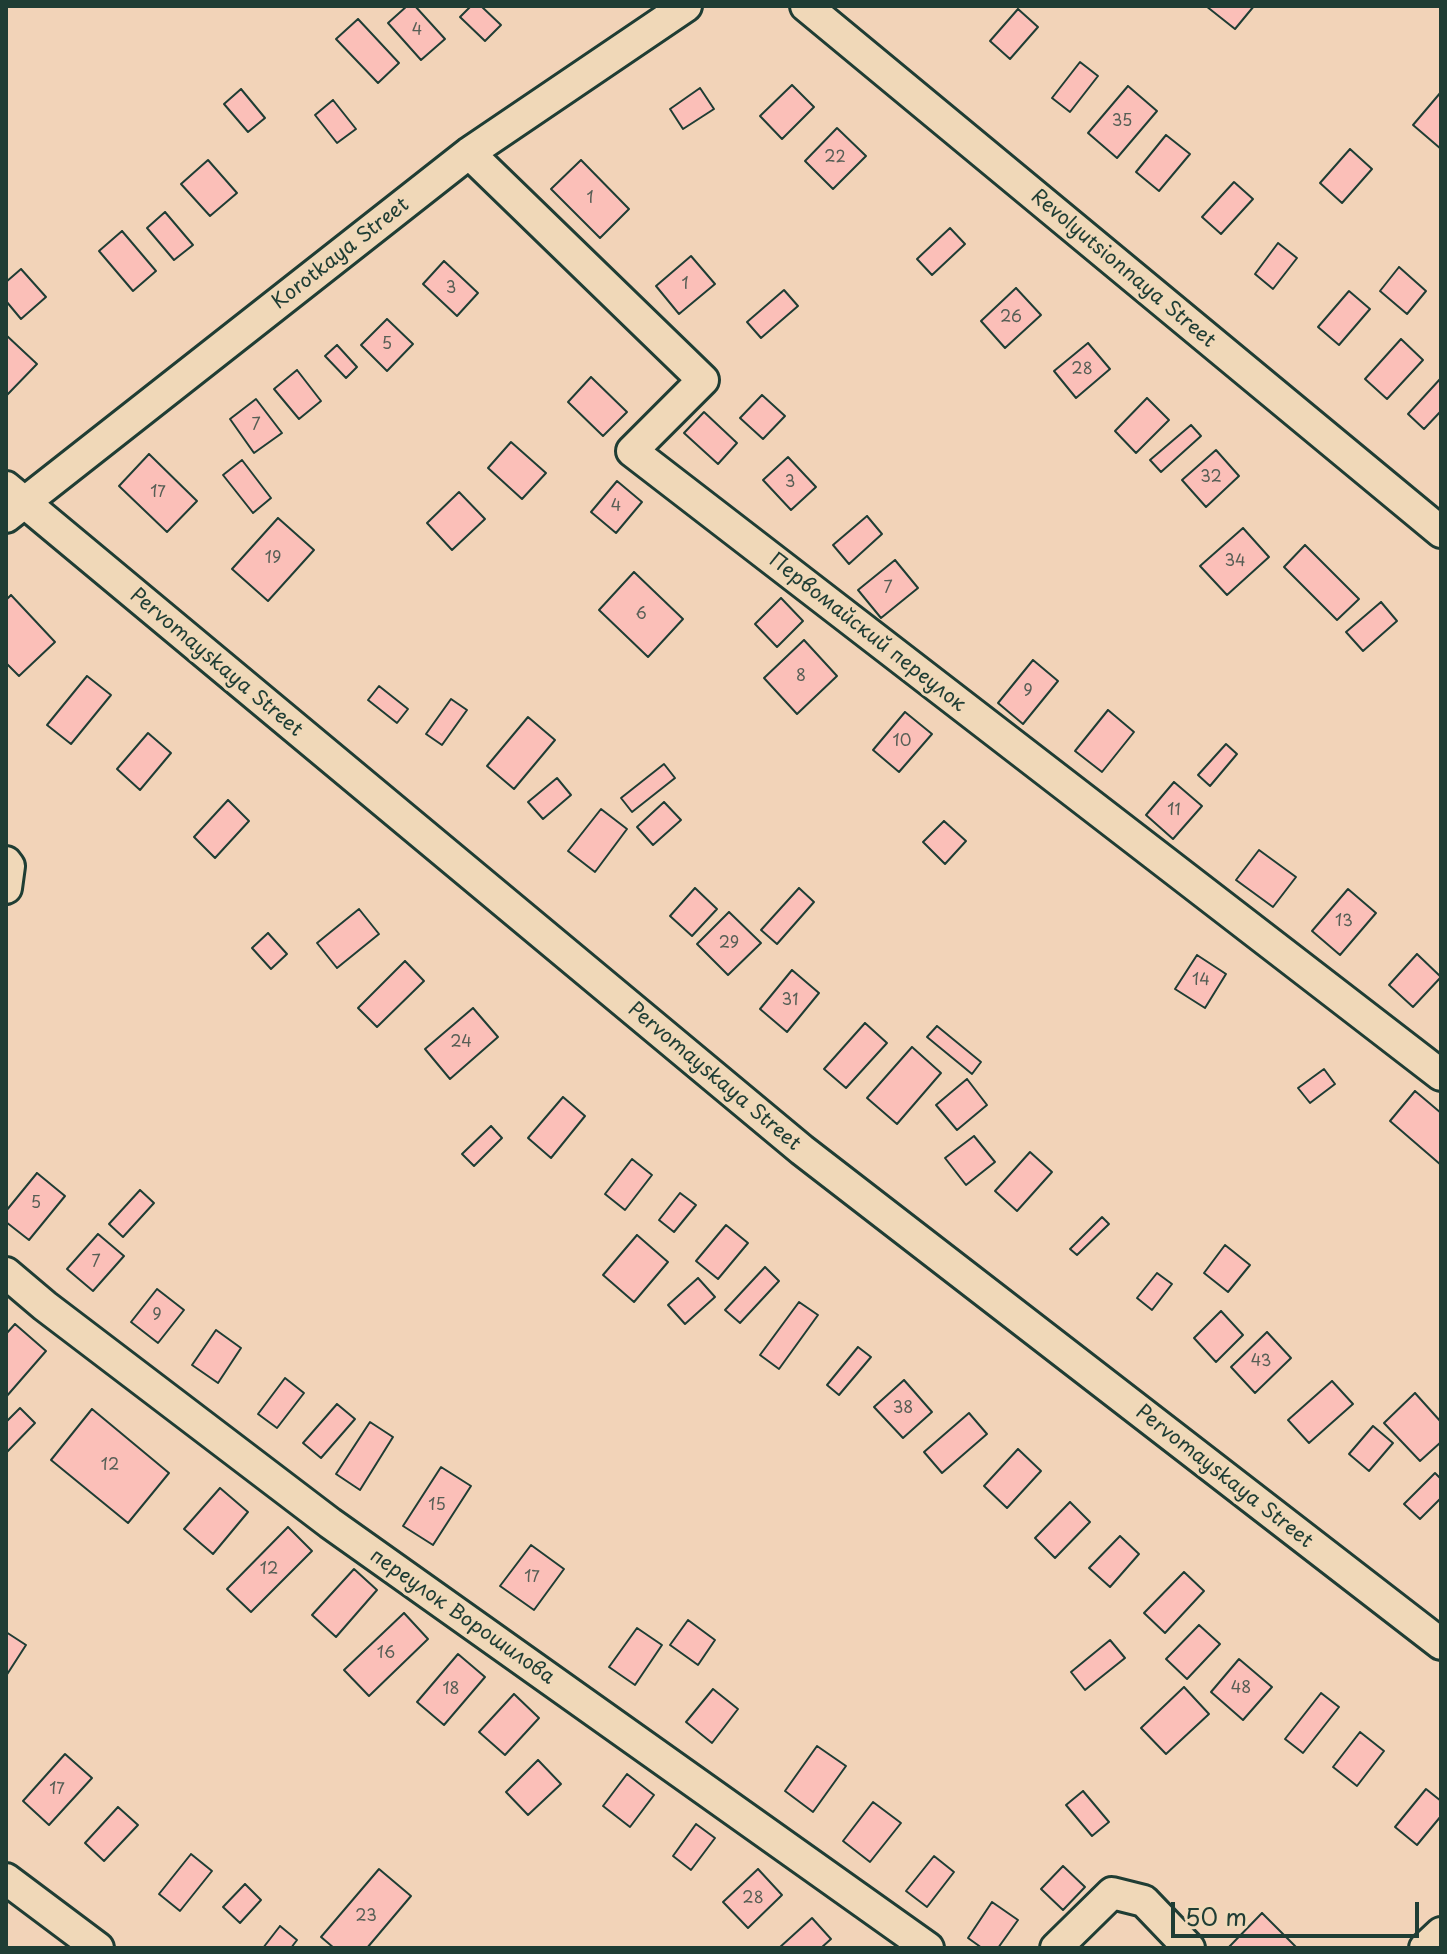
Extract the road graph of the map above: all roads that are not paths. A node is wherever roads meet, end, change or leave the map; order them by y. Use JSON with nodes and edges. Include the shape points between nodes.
{"nodes":[{"id":1,"x":686,"y":6,"type":"edge"},
{"id":2,"x":806,"y":6,"type":"edge"},
{"id":3,"x":469,"y":153,"type":"junction"},
{"id":4,"x":12,"y":502,"type":"edge"},
{"id":5,"x":1441,"y":532,"type":"edge"},
{"id":6,"x":6,"y":862,"type":"edge"},
{"id":7,"x":6,"y":888,"type":"edge"},
{"id":8,"x":1441,"y":1075,"type":"edge"},
{"id":9,"x":6,"y":1273,"type":"edge"},
{"id":10,"x":1441,"y":1644,"type":"edge"},
{"id":11,"x":6,"y":1879,"type":"edge"},
{"id":12,"x":1441,"y":1933,"type":"edge"},
{"id":13,"x":98,"y":1948,"type":"edge"},
{"id":14,"x":928,"y":1948,"type":"edge"},
{"id":15,"x":1056,"y":1948,"type":"edge"},
{"id":16,"x":1189,"y":1948,"type":"edge"},
{"id":17,"x":1425,"y":1948,"type":"edge"}],
"edges":[{"from":1,"to":3,"type":"street","name":"Korotkaya Street"},
{"from":2,"to":5,"type":"street","name":"Revolyutsionnaya Street"},
{"from":3,"to":4,"type":"street","name":"Korotkaya Street"},
{"from":3,"to":8,"type":"street","name":"Первомайский переулок","via":[[703,380],[632,451]]},
{"from":4,"to":10,"type":"street","name":"Pervomayskaya Street","via":[[802,1150]]},
{"from":6,"to":7,"type":"street"},
{"from":9,"to":14,"type":"street","name":"переулок Ворошилова","via":[[330,1523]]},
{"from":11,"to":13,"type":"street"},
{"from":12,"to":17,"type":"street"},
{"from":15,"to":16,"type":"street","via":[[1112,1893],[1144,1901]]}]}
